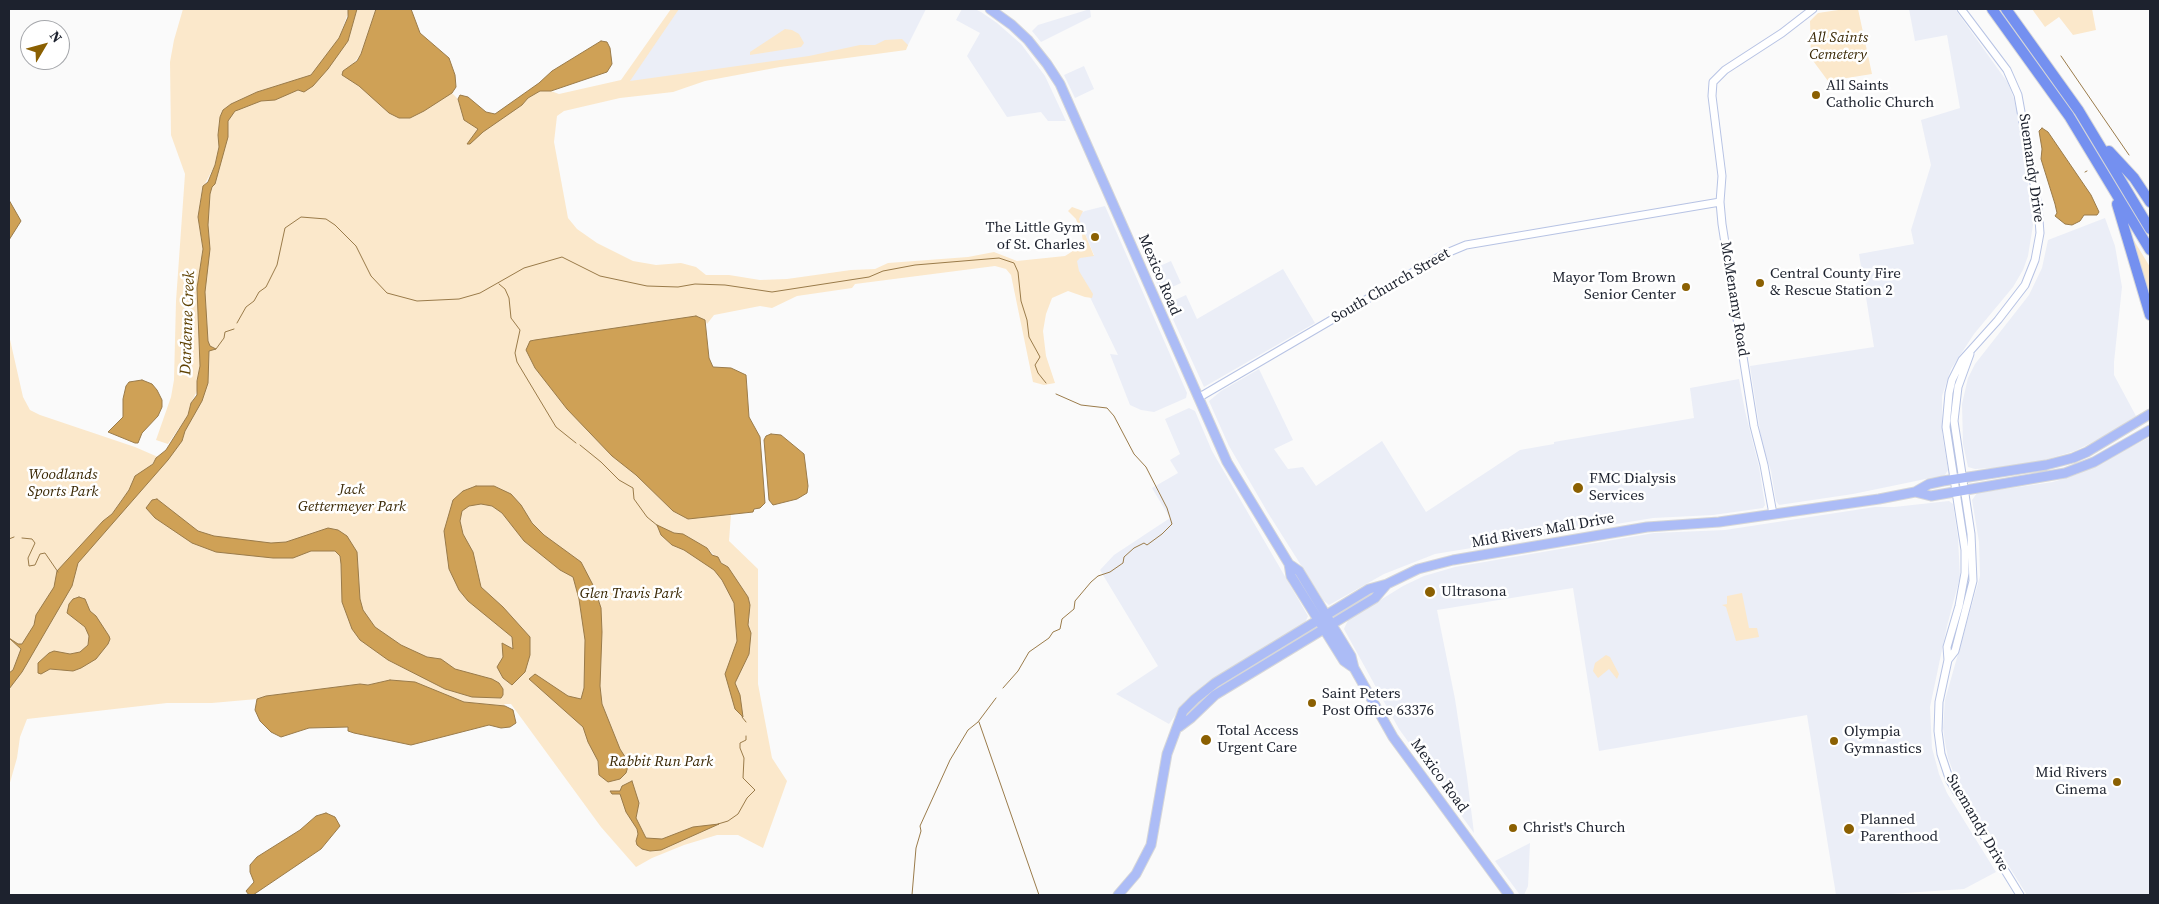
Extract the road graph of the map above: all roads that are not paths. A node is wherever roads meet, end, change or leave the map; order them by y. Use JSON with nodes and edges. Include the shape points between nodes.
{"nodes":[{"id":1,"x":990,"y":9,"type":"edge"},
{"id":2,"x":1813,"y":9,"type":"edge"},
{"id":3,"x":1961,"y":9,"type":"edge"},
{"id":4,"x":1992,"y":9,"type":"edge"},
{"id":5,"x":2006,"y":9,"type":"edge"},
{"id":6,"x":2093,"y":134,"type":"junction"},
{"id":7,"x":2113,"y":191,"type":"junction"},
{"id":8,"x":1720,"y":202,"type":"junction"},
{"id":9,"x":2150,"y":202,"type":"edge"},
{"id":10,"x":2150,"y":228,"type":"edge"},
{"id":11,"x":2150,"y":250,"type":"edge"},
{"id":12,"x":2150,"y":315,"type":"edge"},
{"id":13,"x":1198,"y":398,"type":"junction"},
{"id":14,"x":2150,"y":414,"type":"edge"},
{"id":15,"x":2150,"y":430,"type":"edge"},
{"id":16,"x":1958,"y":479,"type":"junction"},
{"id":17,"x":1960,"y":491,"type":"junction"},
{"id":18,"x":1914,"y":492,"type":"junction"},
{"id":19,"x":1773,"y":514,"type":"junction"},
{"id":20,"x":1387,"y":584,"type":"junction"},
{"id":21,"x":1322,"y":618,"type":"junction"},
{"id":22,"x":1328,"y":627,"type":"junction"},
{"id":23,"x":1179,"y":727,"type":"junction"},
{"id":24,"x":1118,"y":895,"type":"edge"},
{"id":25,"x":1508,"y":895,"type":"edge"},
{"id":26,"x":2020,"y":895,"type":"edge"}],
"edges":[{"from":1,"to":13,"type":"main road","name":"Mexico Road","via":[[1028,40],[1060,84]]},
{"from":2,"to":8,"type":"street","name":"McMenamy Road","via":[[1725,70],[1713,82],[1722,176]]},
{"from":3,"to":16,"type":"street","name":"Suemandy Drive","via":[[2006,70],[2018,95],[2040,218],[2035,260],[2024,285],[1962,360],[1952,380],[1946,427]]},
{"from":4,"to":7,"type":"highway","via":[[2069,116]]},
{"from":5,"to":6,"type":"highway","via":[[2051,69]]},
{"from":6,"to":9,"type":"highway","via":[[2134,178]]},
{"from":6,"to":10,"type":"highway"},
{"from":7,"to":11,"type":"highway"},
{"from":7,"to":12,"type":"highway"},
{"from":8,"to":13,"type":"street","name":"South Church Street","via":[[1458,248]]},
{"from":8,"to":19,"type":"street","name":"McMenamy Road","via":[[1754,426]]},
{"from":13,"to":21,"type":"main road","name":"Mexico Road","via":[[1227,462],[1289,564],[1292,576]]},
{"from":14,"to":16,"type":"main road","name":"Mid Rivers Mall Drive","via":[[2073,458]]},
{"from":15,"to":17,"type":"main road","name":"Mid Rivers Mall Drive","via":[[2080,468]]},
{"from":16,"to":17,"type":"street","name":"Suemandy Drive"},
{"from":16,"to":18,"type":"main road","name":"Mid Rivers Mall Drive","via":[[1929,484]]},
{"from":17,"to":18,"type":"main road","name":"Mid Rivers Mall Drive","via":[[1931,496]]},
{"from":17,"to":26,"type":"street","name":"Suemandy Drive","via":[[1973,549],[1973,581],[1955,650],[1948,660],[1938,713],[1938,731],[1943,762],[1955,791]]},
{"from":18,"to":19,"type":"main road","name":"Mid Rivers Mall Drive"},
{"from":19,"to":20,"type":"main road","name":"Mid Rivers Mall Drive","via":[[1646,527],[1453,560],[1418,569]]},
{"from":20,"to":21,"type":"main road","name":"Mid Rivers Mall Drive","via":[[1369,589]]},
{"from":20,"to":22,"type":"main road","name":"Mid Rivers Mall Drive","via":[[1375,598]]},
{"from":21,"to":22,"type":"main road","name":"Mexico Road"},
{"from":21,"to":23,"type":"main road","name":"Mid Rivers Mall Drive","via":[[1206,689],[1183,711]]},
{"from":22,"to":23,"type":"main road","name":"Mid Rivers Mall Drive","via":[[1222,690]]},
{"from":22,"to":25,"type":"main road","name":"Mexico Road","via":[[1351,656],[1354,668],[1394,737]]},
{"from":23,"to":24,"type":"main road","name":"Mid Rivers Mall Drive","via":[[1167,754],[1151,845],[1136,874]]}]}
